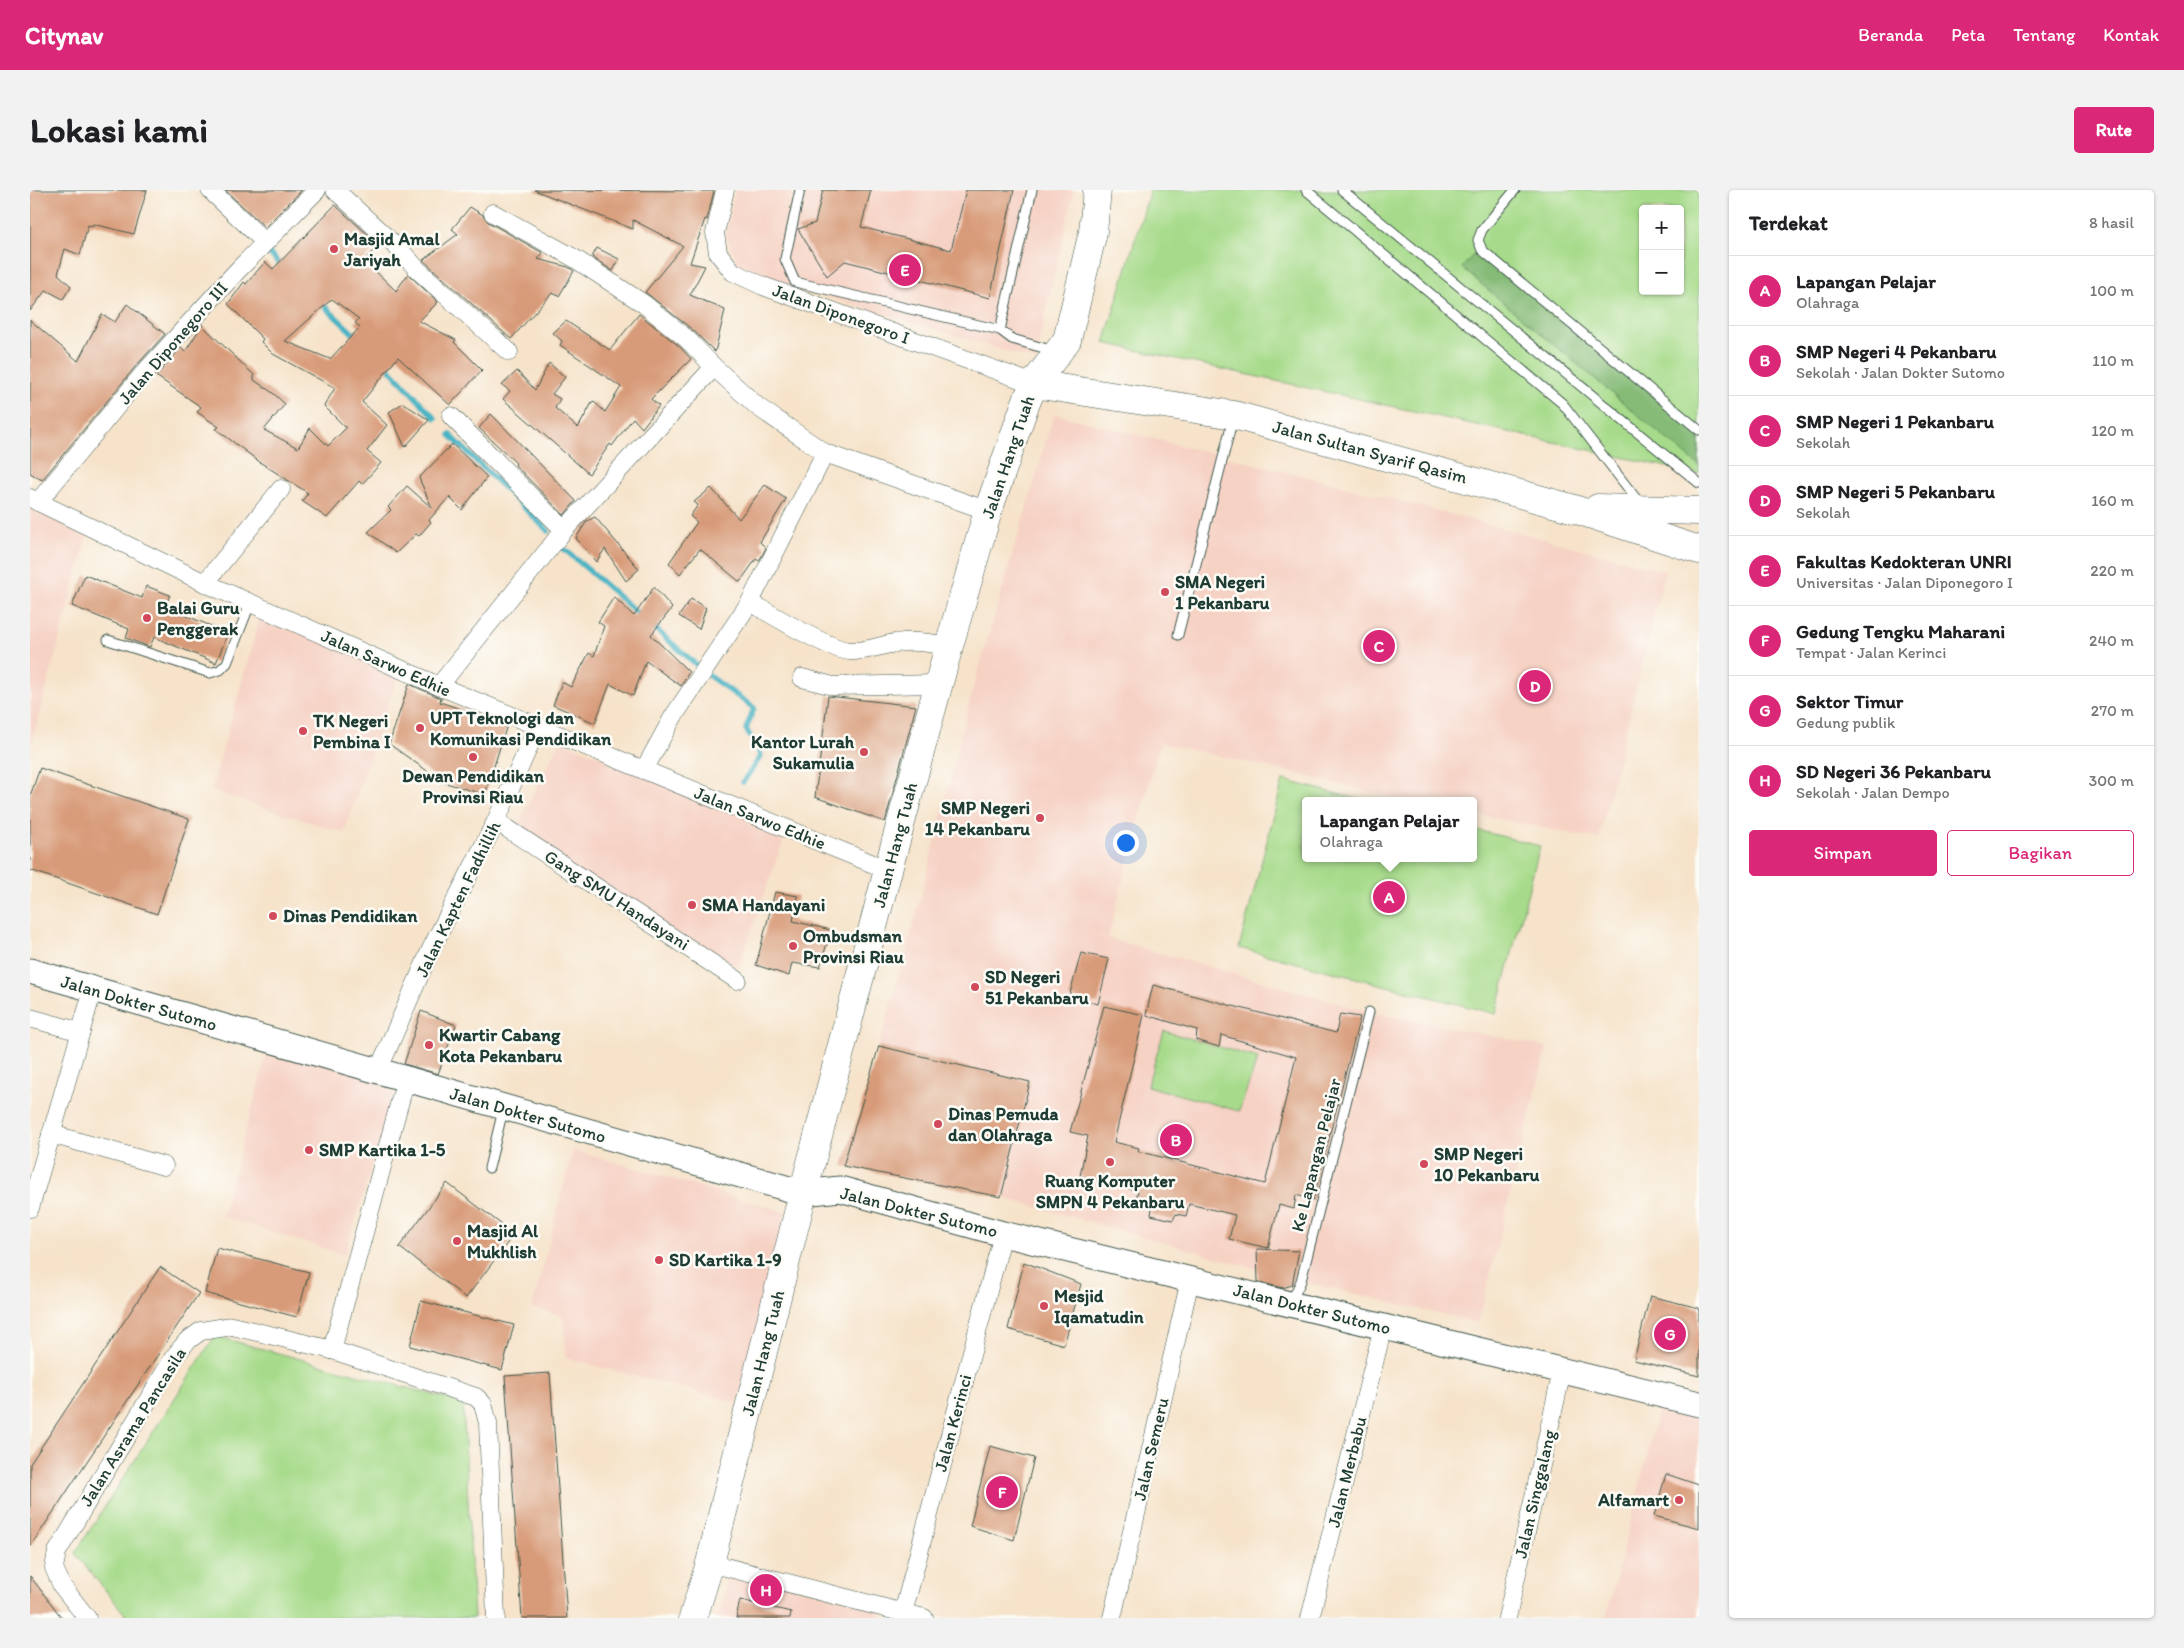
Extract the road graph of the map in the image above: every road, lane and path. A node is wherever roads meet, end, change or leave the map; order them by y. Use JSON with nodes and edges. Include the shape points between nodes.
{"nodes":[{"id":1,"x":210,"y":190,"type":"edge"},
{"id":2,"x":317,"y":190,"type":"edge"},
{"id":3,"x":334,"y":190,"type":"edge"},
{"id":4,"x":725,"y":190,"type":"edge"},
{"id":5,"x":800,"y":190,"type":"edge"},
{"id":6,"x":1032,"y":190,"type":"edge"},
{"id":7,"x":1097,"y":190,"type":"edge"},
{"id":8,"x":1115,"y":190,"type":"edge"},
{"id":9,"x":1306,"y":190,"type":"edge"},
{"id":10,"x":1342,"y":190,"type":"edge"},
{"id":11,"x":1515,"y":190,"type":"edge"},
{"id":12,"x":493,"y":213,"type":"dead end"},
{"id":13,"x":1093,"y":232,"type":"junction"},
{"id":14,"x":261,"y":247,"type":"junction"},
{"id":15,"x":1000,"y":330,"type":"junction"},
{"id":16,"x":509,"y":352,"type":"dead end"},
{"id":17,"x":1057,"y":352,"type":"junction"},
{"id":18,"x":714,"y":367,"type":"junction"},
{"id":19,"x":1034,"y":384,"type":"junction"},
{"id":20,"x":1234,"y":415,"type":"junction"},
{"id":21,"x":451,"y":416,"type":"dead end"},
{"id":22,"x":1699,"y":430,"type":"edge"},
{"id":23,"x":825,"y":453,"type":"junction"},
{"id":24,"x":1699,"y":483,"type":"edge"},
{"id":25,"x":280,"y":490,"type":"dead end"},
{"id":26,"x":34,"y":500,"type":"edge"},
{"id":27,"x":1571,"y":508,"type":"junction"},
{"id":28,"x":1644,"y":509,"type":"junction"},
{"id":29,"x":988,"y":511,"type":"junction"},
{"id":30,"x":1699,"y":511,"type":"edge"},
{"id":31,"x":564,"y":530,"type":"junction"},
{"id":32,"x":1699,"y":550,"type":"edge"},
{"id":33,"x":205,"y":583,"type":"junction"},
{"id":34,"x":750,"y":602,"type":"junction"},
{"id":35,"x":250,"y":604,"type":"junction"},
{"id":36,"x":1178,"y":635,"type":"dead end"},
{"id":37,"x":108,"y":640,"type":"dead end"},
{"id":38,"x":950,"y":646,"type":"junction"},
{"id":39,"x":802,"y":678,"type":"dead end"},
{"id":40,"x":939,"y":684,"type":"junction"},
{"id":41,"x":439,"y":686,"type":"junction"},
{"id":42,"x":537,"y":728,"type":"junction"},
{"id":43,"x":644,"y":770,"type":"junction"},
{"id":44,"x":496,"y":821,"type":"junction"},
{"id":45,"x":888,"y":870,"type":"junction"},
{"id":46,"x":30,"y":971,"type":"edge"},
{"id":47,"x":737,"y":980,"type":"dead end"},
{"id":48,"x":93,"y":990,"type":"junction"},
{"id":49,"x":1370,"y":1012,"type":"dead end"},
{"id":50,"x":30,"y":1018,"type":"edge"},
{"id":51,"x":81,"y":1032,"type":"junction"},
{"id":52,"x":378,"y":1071,"type":"junction"},
{"id":53,"x":406,"y":1079,"type":"junction"},
{"id":54,"x":503,"y":1108,"type":"junction"},
{"id":55,"x":51,"y":1134,"type":"junction"},
{"id":56,"x":164,"y":1166,"type":"dead end"},
{"id":57,"x":489,"y":1168,"type":"dead end"},
{"id":58,"x":803,"y":1193,"type":"junction"},
{"id":59,"x":30,"y":1208,"type":"edge"},
{"id":60,"x":1003,"y":1234,"type":"junction"},
{"id":61,"x":1190,"y":1280,"type":"junction"},
{"id":62,"x":1290,"y":1304,"type":"junction"},
{"id":63,"x":1383,"y":1327,"type":"junction"},
{"id":64,"x":332,"y":1350,"type":"junction"},
{"id":65,"x":1562,"y":1371,"type":"junction"},
{"id":66,"x":1699,"y":1404,"type":"edge"},
{"id":67,"x":710,"y":1563,"type":"junction"},
{"id":68,"x":903,"y":1613,"type":"junction"},
{"id":69,"x":87,"y":1618,"type":"edge"},
{"id":70,"x":496,"y":1618,"type":"edge"},
{"id":71,"x":694,"y":1618,"type":"edge"},
{"id":72,"x":924,"y":1618,"type":"edge"},
{"id":73,"x":1112,"y":1618,"type":"edge"},
{"id":74,"x":1310,"y":1618,"type":"edge"},
{"id":75,"x":1507,"y":1618,"type":"edge"}],
"edges":[{"from":1,"to":14,"type":"street"},
{"from":2,"to":14,"type":"street","name":"Jalan Diponegoro III"},
{"from":3,"to":16,"type":"street"},
{"from":4,"to":19,"type":"street","name":"Jalan Diponegoro I","via":[[715,233],[718,253],[733,272],[763,286]]},
{"from":5,"to":15,"type":"lane","via":[[785,259],[795,282]]},
{"from":6,"to":15,"type":"lane"},
{"from":7,"to":13,"type":"main road","name":"Jalan Hang Tuah"},
{"from":8,"to":13,"type":"main road","name":"Jalan Hang Tuah"},
{"from":9,"to":28,"type":"lane","via":[[1563,404]]},
{"from":10,"to":24,"type":"lane"},
{"from":11,"to":22,"type":"lane","via":[[1482,230],[1478,240],[1482,250]]},
{"from":12,"to":18,"type":"street","via":[[574,258],[644,304],[687,339]]},
{"from":13,"to":17,"type":"main road","name":"Jalan Hang Tuah","via":[[1067,340]]},
{"from":14,"to":26,"type":"street","name":"Jalan Diponegoro III","via":[[144,373]]},
{"from":15,"to":17,"type":"lane","via":[[1012,339]]},
{"from":17,"to":19,"type":"main road","name":"Jalan Hang Tuah"},
{"from":18,"to":23,"type":"street","via":[[758,407]]},
{"from":18,"to":31,"type":"street"},
{"from":19,"to":20,"type":"main road","name":"Jalan Sultan Syarif Qasim"},
{"from":19,"to":29,"type":"main road","name":"Jalan Hang Tuah"},
{"from":20,"to":27,"type":"main road","name":"Jalan Sultan Syarif Qasim"},
{"from":20,"to":36,"type":"lane"},
{"from":21,"to":31,"type":"street"},
{"from":23,"to":29,"type":"street"},
{"from":23,"to":34,"type":"street"},
{"from":25,"to":33,"type":"street"},
{"from":26,"to":33,"type":"street","name":"Jalan Sarwo Edhie"},
{"from":27,"to":28,"type":"main road"},
{"from":27,"to":32,"type":"main road","name":"Jalan Sultan Syarif Qasim"},
{"from":28,"to":30,"type":"main road"},
{"from":29,"to":38,"type":"main road","name":"Jalan Hang Tuah"},
{"from":31,"to":41,"type":"street"},
{"from":33,"to":35,"type":"street","name":"Jalan Sarwo Edhie"},
{"from":34,"to":38,"type":"street","via":[[800,630],[848,651],[916,641]]},
{"from":34,"to":43,"type":"street","via":[[673,718]]},
{"from":35,"to":37,"type":"lane","via":[[227,663],[210,673]]},
{"from":35,"to":41,"type":"street","name":"Jalan Sarwo Edhie"},
{"from":38,"to":40,"type":"main road","name":"Jalan Hang Tuah"},
{"from":39,"to":40,"type":"street","via":[[833,686]]},
{"from":40,"to":45,"type":"main road","name":"Jalan Hang Tuah"},
{"from":41,"to":42,"type":"street","name":"Jalan Sarwo Edhie"},
{"from":42,"to":43,"type":"street","name":"Jalan Sarwo Edhie"},
{"from":42,"to":44,"type":"street","name":"Jalan Kapten Fadhillih"},
{"from":43,"to":45,"type":"street","name":"Jalan Sarwo Edhie"},
{"from":44,"to":47,"type":"street","name":"Gang SMU Handayani"},
{"from":44,"to":52,"type":"street","name":"Jalan Kapten Fadhillih","via":[[431,949]]},
{"from":45,"to":58,"type":"main road","name":"Jalan Hang Tuah"},
{"from":46,"to":48,"type":"main road","name":"Jalan Dokter Sutomo"},
{"from":48,"to":51,"type":"street"},
{"from":48,"to":52,"type":"main road","name":"Jalan Dokter Sutomo"},
{"from":49,"to":62,"type":"lane","name":"Ke Lapangan Pelajar","via":[[1301,1281]]},
{"from":50,"to":51,"type":"street"},
{"from":51,"to":55,"type":"street"},
{"from":52,"to":53,"type":"main road","name":"Jalan Dokter Sutomo"},
{"from":53,"to":54,"type":"main road","name":"Jalan Dokter Sutomo"},
{"from":53,"to":64,"type":"street"},
{"from":54,"to":57,"type":"lane"},
{"from":54,"to":58,"type":"main road","name":"Jalan Dokter Sutomo"},
{"from":55,"to":56,"type":"street"},
{"from":55,"to":59,"type":"street"},
{"from":58,"to":60,"type":"main road","name":"Jalan Dokter Sutomo","via":[[840,1189]]},
{"from":58,"to":67,"type":"main road","name":"Jalan Hang Tuah"},
{"from":60,"to":61,"type":"main road","name":"Jalan Dokter Sutomo"},
{"from":60,"to":68,"type":"street","name":"Jalan Kerinci"},
{"from":61,"to":62,"type":"main road","name":"Jalan Dokter Sutomo"},
{"from":61,"to":73,"type":"street","name":"Jalan Semeru"},
{"from":62,"to":63,"type":"main road","name":"Jalan Dokter Sutomo"},
{"from":63,"to":65,"type":"main road","name":"Jalan Dokter Sutomo"},
{"from":63,"to":74,"type":"street","name":"Jalan Merbabu"},
{"from":64,"to":69,"type":"street","name":"Jalan Asrama Pancasila","via":[[232,1326],[201,1331],[187,1341],[174,1357],[57,1552],[54,1568],[62,1586]]},
{"from":64,"to":70,"type":"street","name":"Jalan Asrama Pancasila","via":[[476,1397],[483,1404],[488,1423]]},
{"from":65,"to":66,"type":"main road","name":"Jalan Dokter Sutomo"},
{"from":65,"to":75,"type":"street","name":"Jalan Singgalang"},
{"from":67,"to":68,"type":"street"},
{"from":67,"to":71,"type":"main road","name":"Jalan Hang Tuah"},
{"from":68,"to":72,"type":"street"}]}
